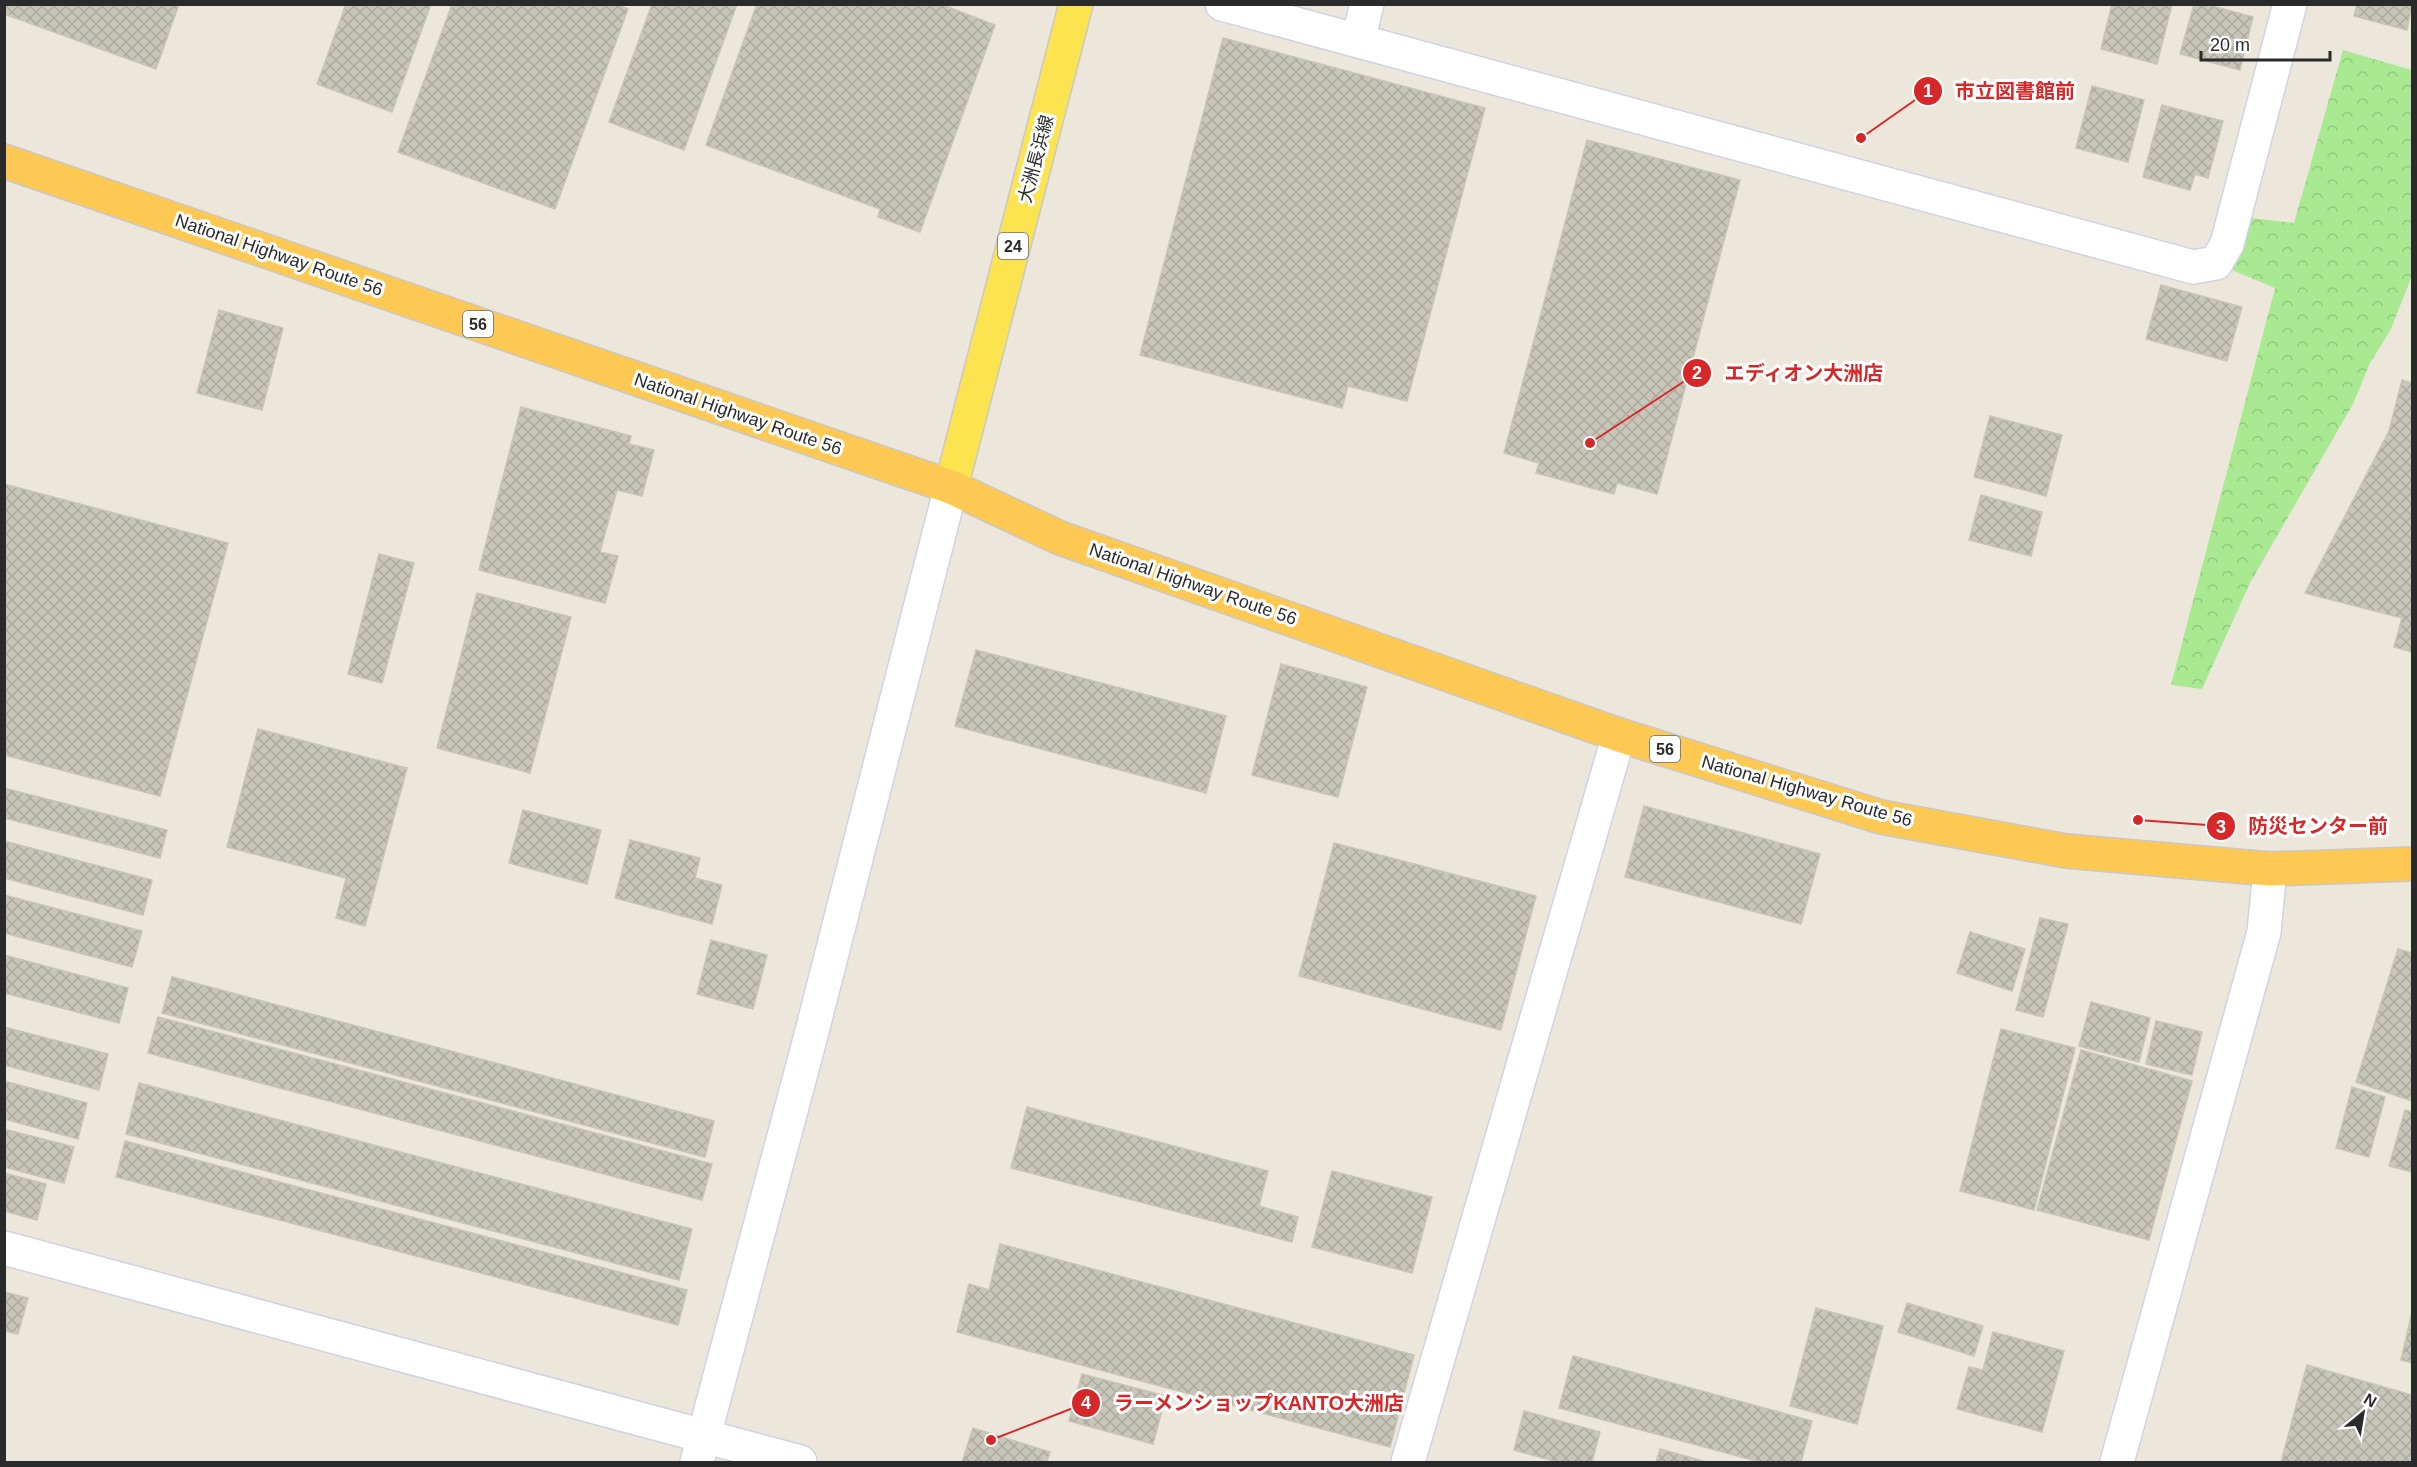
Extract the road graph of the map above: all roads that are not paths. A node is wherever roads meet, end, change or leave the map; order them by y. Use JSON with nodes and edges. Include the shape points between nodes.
{"nodes":[{"id":1,"x":1076,"y":4,"type":"edge"},
{"id":2,"x":1222,"y":4,"type":"edge"},
{"id":3,"x":1367,"y":4,"type":"edge"},
{"id":4,"x":2290,"y":4,"type":"edge"},
{"id":5,"x":1358,"y":40,"type":"junction"},
{"id":6,"x":4,"y":161,"type":"edge"},
{"id":7,"x":951,"y":487,"type":"junction"},
{"id":8,"x":1619,"y":735,"type":"junction"},
{"id":9,"x":2412,"y":864,"type":"edge"},
{"id":10,"x":2270,"y":869,"type":"junction"},
{"id":11,"x":4,"y":1248,"type":"edge"},
{"id":12,"x":701,"y":1449,"type":"edge"},
{"id":13,"x":800,"y":1462,"type":"edge"},
{"id":14,"x":1408,"y":1462,"type":"edge"},
{"id":15,"x":2117,"y":1462,"type":"edge"}],
"edges":[{"from":1,"to":7,"type":"main road","name":"大洲長浜線","number":"24"},
{"from":2,"to":5,"type":"street"},
{"from":3,"to":5,"type":"street"},
{"from":4,"to":5,"type":"street","via":[[2227,244],[2216,263],[2193,267]]},
{"from":6,"to":7,"type":"highway","name":"National Highway Route 56","number":"56"},
{"from":7,"to":8,"type":"highway","name":"National Highway Route 56","number":"56","via":[[1060,538]]},
{"from":7,"to":12,"type":"street"},
{"from":8,"to":10,"type":"highway","name":"National Highway Route 56","number":"56","via":[[1881,817],[2066,851]]},
{"from":8,"to":14,"type":"street"},
{"from":9,"to":10,"type":"highway","name":"National Highway Route 56","number":"56"},
{"from":10,"to":15,"type":"street","via":[[2264,932]]},
{"from":11,"to":12,"type":"street"},
{"from":12,"to":13,"type":"street"}]}
